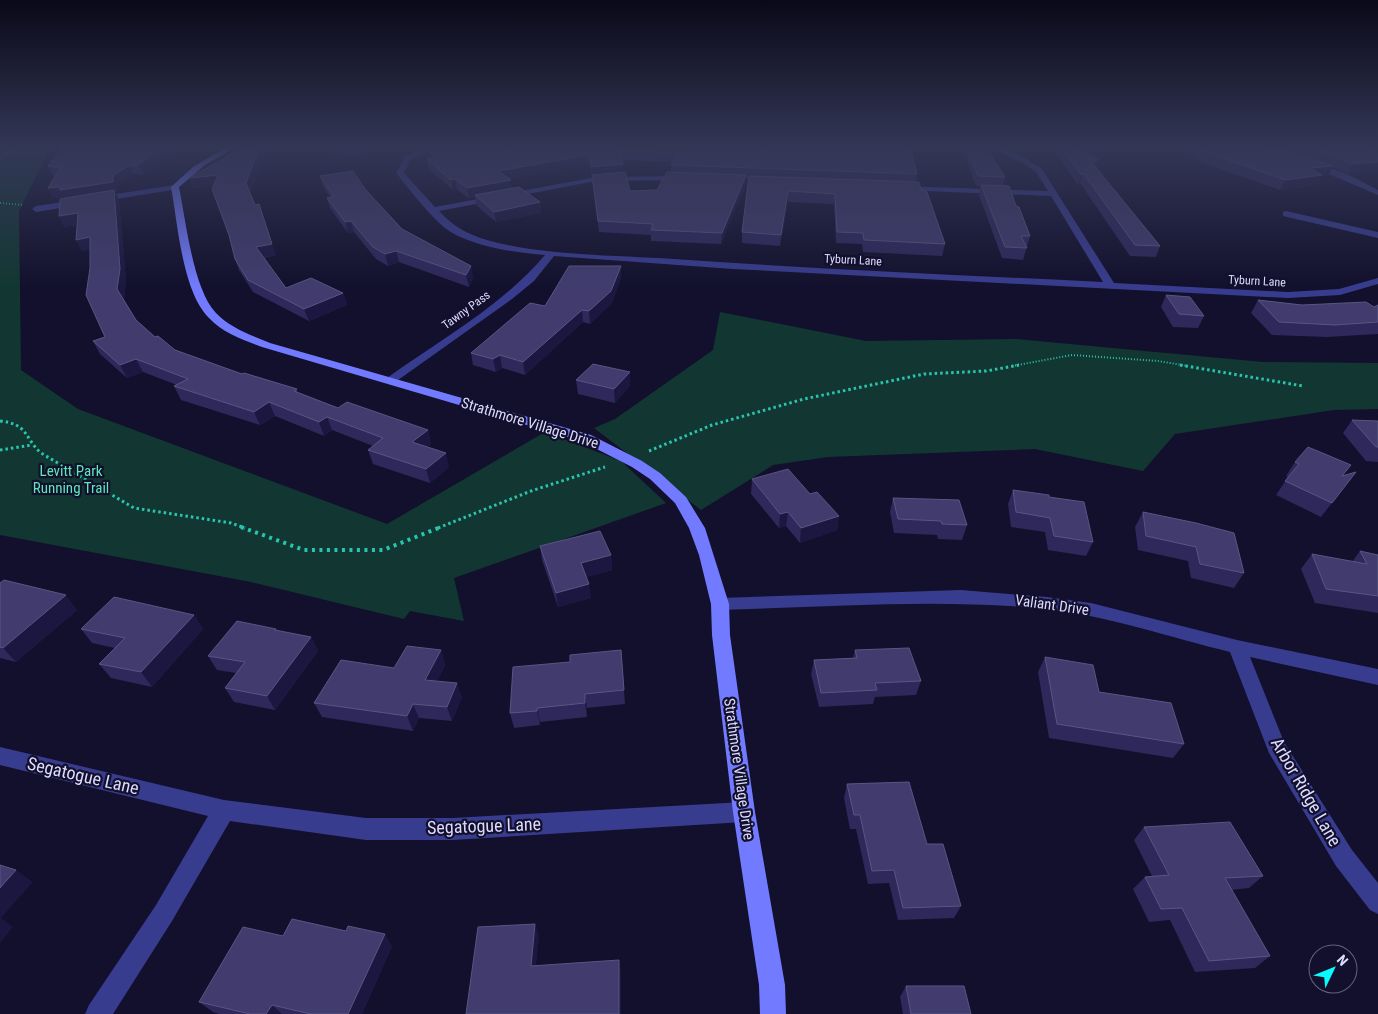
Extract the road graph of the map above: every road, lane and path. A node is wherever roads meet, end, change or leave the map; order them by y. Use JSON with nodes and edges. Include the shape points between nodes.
{"nodes":[{"id":1,"x":133,"y":193,"type":"edge"},
{"id":2,"x":176,"y":193,"type":"edge"},
{"id":3,"x":418,"y":193,"type":"edge"},
{"id":4,"x":524,"y":193,"type":"edge"},
{"id":5,"x":1035,"y":193,"type":"edge"},
{"id":6,"x":1051,"y":194,"type":"joint"},
{"id":7,"x":7,"y":203,"type":"dead end"},
{"id":8,"x":0,"y":206,"type":"edge"},
{"id":9,"x":36,"y":208,"type":"dead end"},
{"id":10,"x":433,"y":210,"type":"junction"},
{"id":11,"x":1286,"y":214,"type":"dead end"},
{"id":12,"x":1378,"y":235,"type":"edge"},
{"id":13,"x":551,"y":254,"type":"junction"},
{"id":14,"x":1378,"y":281,"type":"edge"},
{"id":15,"x":1110,"y":285,"type":"junction"},
{"id":16,"x":391,"y":381,"type":"junction"},
{"id":17,"x":1303,"y":386,"type":"dead end"},
{"id":18,"x":0,"y":421,"type":"edge"},
{"id":19,"x":32,"y":445,"type":"junction"},
{"id":20,"x":0,"y":450,"type":"edge"},
{"id":21,"x":629,"y":459,"type":"junction"},
{"id":22,"x":720,"y":604,"type":"junction"},
{"id":23,"x":1237,"y":647,"type":"junction"},
{"id":24,"x":1378,"y":677,"type":"edge"},
{"id":25,"x":0,"y":756,"type":"edge"},
{"id":26,"x":224,"y":810,"type":"junction"},
{"id":27,"x":744,"y":812,"type":"junction"},
{"id":28,"x":1378,"y":902,"type":"edge"},
{"id":29,"x":98,"y":1014,"type":"edge"},
{"id":30,"x":773,"y":1014,"type":"edge"}],
"edges":[{"from":1,"to":9,"type":"street"},
{"from":2,"to":16,"type":"street","name":"Strathmore Village Drive","via":[[194,283],[209,314],[227,328],[266,345]]},
{"from":3,"to":10,"type":"street","name":"Tyburn Lane"},
{"from":4,"to":10,"type":"street"},
{"from":5,"to":6,"type":"street"},
{"from":6,"to":15,"type":"street"},
{"from":7,"to":8,"type":"path"},
{"from":10,"to":13,"type":"street","name":"Tyburn Lane","via":[[448,226],[462,234],[508,248]]},
{"from":11,"to":12,"type":"street"},
{"from":13,"to":15,"type":"street","name":"Tyburn Lane"},
{"from":13,"to":16,"type":"street","name":"Tawny Pass","via":[[530,279],[508,297]]},
{"from":14,"to":15,"type":"street","name":"Tyburn Lane","via":[[1340,292],[1288,295]]},
{"from":16,"to":21,"type":"street","name":"Strathmore Village Drive","via":[[586,438]]},
{"from":17,"to":21,"type":"path","via":[[1158,362],[1072,355],[986,371],[924,374],[804,399],[712,425]]},
{"from":18,"to":19,"type":"path","via":[[11,422],[28,433]]},
{"from":19,"to":20,"type":"path"},
{"from":19,"to":21,"type":"path","via":[[134,508],[231,523],[304,550],[383,550],[531,491]]},
{"from":21,"to":22,"type":"street","name":"Strathmore Village Drive","via":[[681,500],[697,528]]},
{"from":22,"to":23,"type":"street","name":"Valiant Drive","via":[[961,596],[1037,602],[1091,610]]},
{"from":22,"to":27,"type":"street","name":"Strathmore Village Drive","via":[[721,635]]},
{"from":23,"to":24,"type":"street","name":"Valiant Drive"},
{"from":23,"to":28,"type":"street","name":"Arbor Ridge Lane","via":[[1276,747],[1344,858]]},
{"from":25,"to":26,"type":"street","name":"Segatogue Lane"},
{"from":26,"to":27,"type":"street","name":"Segatogue Lane","via":[[366,829],[453,829]]},
{"from":26,"to":29,"type":"street","via":[[164,913]]},
{"from":27,"to":30,"type":"street","name":"Strathmore Village Drive","via":[[772,985]]}]}
